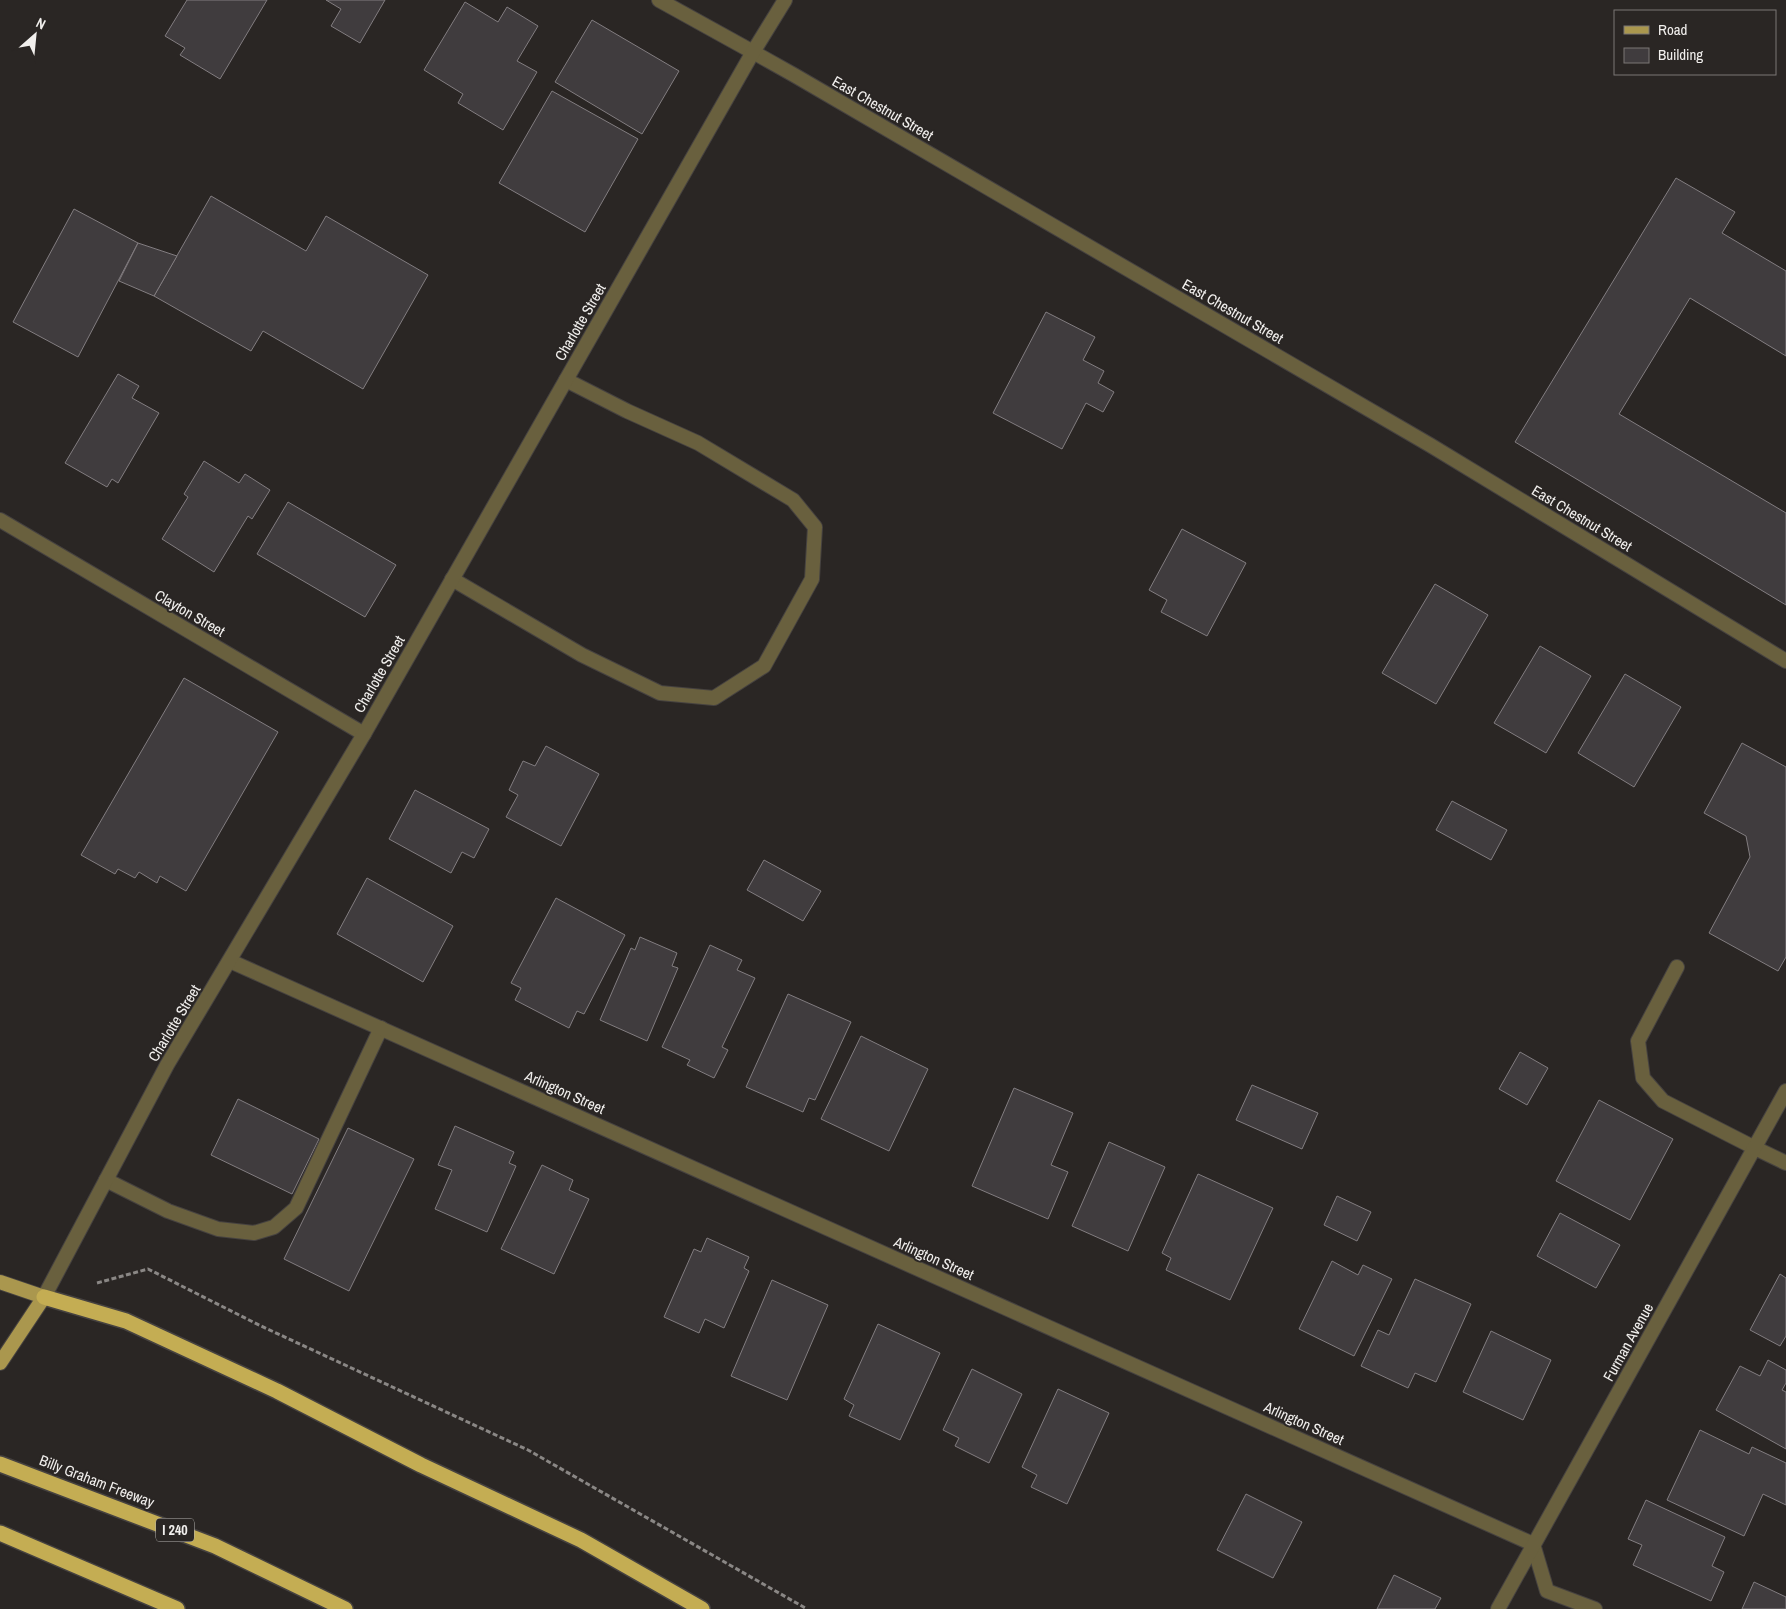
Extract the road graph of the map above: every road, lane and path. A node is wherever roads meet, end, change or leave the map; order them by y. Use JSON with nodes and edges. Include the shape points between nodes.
{"nodes":[{"id":1,"x":658,"y":0,"type":"edge"},
{"id":2,"x":785,"y":0,"type":"edge"},
{"id":3,"x":753,"y":52,"type":"junction"},
{"id":4,"x":566,"y":380,"type":"junction"},
{"id":5,"x":0,"y":520,"type":"edge"},
{"id":6,"x":452,"y":579,"type":"junction"},
{"id":7,"x":1786,"y":661,"type":"edge"},
{"id":8,"x":364,"y":734,"type":"junction"},
{"id":9,"x":230,"y":961,"type":"junction"},
{"id":10,"x":1678,"y":967,"type":"dead end"},
{"id":11,"x":381,"y":1028,"type":"junction"},
{"id":12,"x":1786,"y":1090,"type":"edge"},
{"id":13,"x":1755,"y":1148,"type":"junction"},
{"id":14,"x":1786,"y":1163,"type":"edge"},
{"id":15,"x":106,"y":1180,"type":"junction"},
{"id":16,"x":0,"y":1282,"type":"edge"},
{"id":17,"x":91,"y":1284,"type":"dead end"},
{"id":18,"x":44,"y":1297,"type":"junction"},
{"id":19,"x":0,"y":1363,"type":"edge"},
{"id":20,"x":0,"y":1464,"type":"edge"},
{"id":21,"x":0,"y":1533,"type":"edge"},
{"id":22,"x":1533,"y":1544,"type":"junction"},
{"id":23,"x":177,"y":1609,"type":"edge"},
{"id":24,"x":345,"y":1609,"type":"edge"},
{"id":25,"x":702,"y":1609,"type":"edge"},
{"id":26,"x":807,"y":1609,"type":"edge"},
{"id":27,"x":1498,"y":1609,"type":"edge"},
{"id":28,"x":1595,"y":1609,"type":"edge"}],
"edges":[{"from":1,"to":3,"type":"street","name":"East Chestnut Street"},
{"from":2,"to":3,"type":"street","name":"Charlotte Street"},
{"from":3,"to":4,"type":"street","name":"Charlotte Street"},
{"from":3,"to":7,"type":"street","name":"East Chestnut Street","via":[[1430,445]]},
{"from":4,"to":6,"type":"street","name":"Charlotte Street"},
{"from":4,"to":6,"type":"street","via":[[698,443],[793,500],[815,527],[812,579],[764,666],[714,698],[660,693],[582,655]]},
{"from":5,"to":8,"type":"street","name":"Clayton Street"},
{"from":6,"to":8,"type":"street","name":"Charlotte Street"},
{"from":8,"to":9,"type":"street","name":"Charlotte Street"},
{"from":9,"to":11,"type":"street","name":"Arlington Street"},
{"from":9,"to":15,"type":"street","name":"Charlotte Street","via":[[167,1065]]},
{"from":10,"to":13,"type":"street","via":[[1638,1041],[1643,1078],[1663,1101]]},
{"from":11,"to":15,"type":"street","via":[[296,1208],[274,1227],[254,1233],[218,1229],[168,1211]]},
{"from":11,"to":22,"type":"street","name":"Arlington Street"},
{"from":12,"to":13,"type":"street","name":"Furman Avenue"},
{"from":13,"to":14,"type":"street"},
{"from":13,"to":22,"type":"street","name":"Furman Avenue"},
{"from":15,"to":18,"type":"street","name":"Charlotte Street"},
{"from":16,"to":18,"type":"main road"},
{"from":17,"to":26,"type":"path","via":[[148,1269],[260,1326],[528,1450]]},
{"from":18,"to":19,"type":"main road","name":"Charlotte Street"},
{"from":18,"to":25,"type":"highway","via":[[126,1321],[277,1391],[422,1465],[581,1540]]},
{"from":20,"to":24,"type":"highway","name":"Billy Graham Freeway","number":"I 240","via":[[215,1546]]},
{"from":21,"to":23,"type":"highway"},
{"from":22,"to":27,"type":"street","name":"Furman Avenue"},
{"from":22,"to":28,"type":"street","via":[[1547,1591]]}]}
